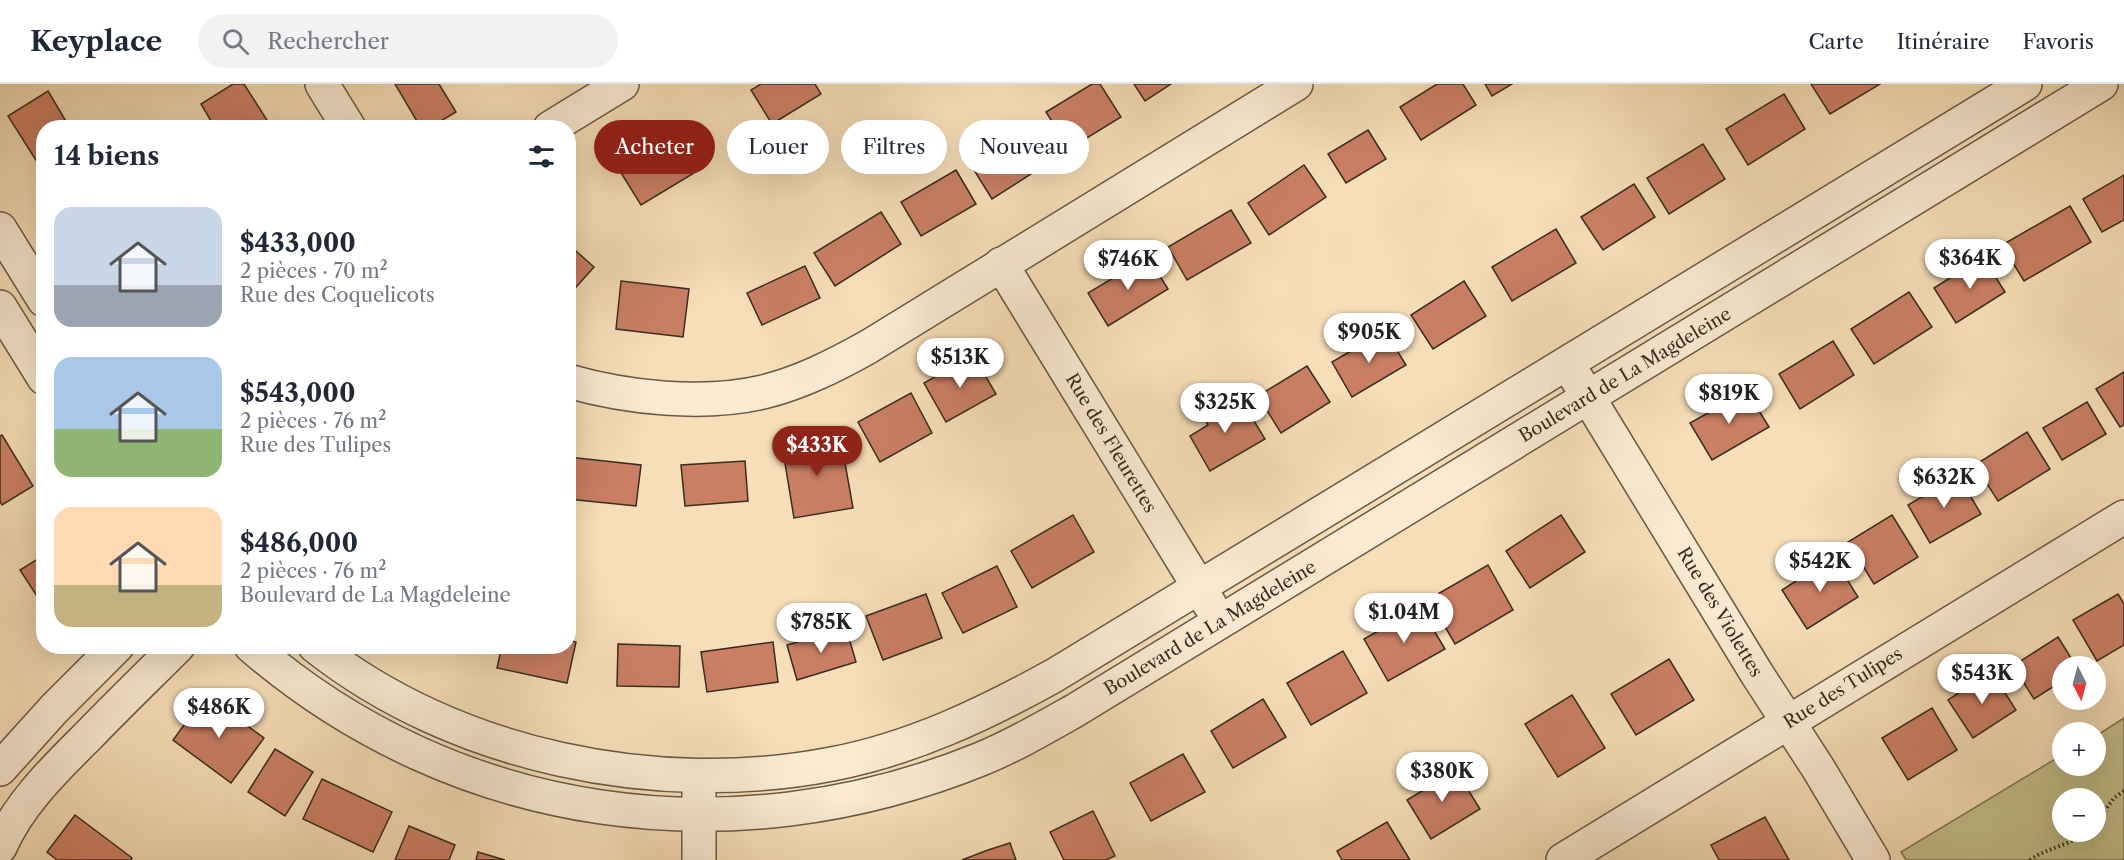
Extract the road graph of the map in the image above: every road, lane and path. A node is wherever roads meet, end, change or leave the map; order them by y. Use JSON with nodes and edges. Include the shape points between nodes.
{"nodes":[{"id":1,"x":322,"y":84,"type":"edge"},
{"id":2,"x":622,"y":84,"type":"edge"},
{"id":3,"x":1296,"y":84,"type":"edge"},
{"id":4,"x":2025,"y":84,"type":"edge"},
{"id":5,"x":2102,"y":84,"type":"edge"},
{"id":6,"x":1978,"y":96,"type":"edge"},
{"id":7,"x":343,"y":120,"type":"edge"},
{"id":8,"x":563,"y":120,"type":"edge"},
{"id":9,"x":2007,"y":142,"type":"junction"},
{"id":10,"x":0,"y":229,"type":"edge"},
{"id":11,"x":1001,"y":264,"type":"junction"},
{"id":12,"x":36,"y":287,"type":"edge"},
{"id":13,"x":0,"y":307,"type":"edge"},
{"id":14,"x":1567,"y":364,"type":"junction"},
{"id":15,"x":36,"y":365,"type":"edge"},
{"id":16,"x":576,"y":383,"type":"edge"},
{"id":17,"x":1589,"y":396,"type":"junction"},
{"id":18,"x":2124,"y":517,"type":"edge"},
{"id":19,"x":1198,"y":587,"type":"junction"},
{"id":20,"x":1220,"y":622,"type":"junction"},
{"id":21,"x":109,"y":654,"type":"edge"},
{"id":22,"x":170,"y":654,"type":"edge"},
{"id":23,"x":261,"y":654,"type":"edge"},
{"id":24,"x":327,"y":654,"type":"edge"},
{"id":25,"x":1788,"y":723,"type":"junction"},
{"id":26,"x":0,"y":770,"type":"edge"},
{"id":27,"x":699,"y":776,"type":"junction"},
{"id":28,"x":2124,"y":791,"type":"edge"},
{"id":29,"x":2106,"y":809,"type":"edge"},
{"id":30,"x":699,"y":816,"type":"junction"},
{"id":31,"x":2072,"y":842,"type":"edge"},
{"id":32,"x":0,"y":847,"type":"edge"},
{"id":33,"x":699,"y":860,"type":"edge"},
{"id":34,"x":1563,"y":860,"type":"edge"},
{"id":35,"x":1873,"y":860,"type":"edge"},
{"id":36,"x":2030,"y":860,"type":"edge"}],
"edges":[{"from":1,"to":7,"type":"street"},
{"from":2,"to":8,"type":"street"},
{"from":3,"to":11,"type":"street"},
{"from":4,"to":6,"type":"street"},
{"from":5,"to":9,"type":"street","name":"Boulevard de La Magdeleine"},
{"from":6,"to":9,"type":"street"},
{"from":6,"to":14,"type":"street"},
{"from":9,"to":17,"type":"street","name":"Boulevard de La Magdeleine"},
{"from":10,"to":12,"type":"street"},
{"from":11,"to":16,"type":"street","via":[[843,361],[762,392],[700,398],[641,396]]},
{"from":11,"to":19,"type":"street","name":"Rue des Fleurettes"},
{"from":13,"to":15,"type":"street"},
{"from":14,"to":17,"type":"street","name":"Rue des Violettes"},
{"from":14,"to":19,"type":"street"},
{"from":17,"to":20,"type":"street","name":"Boulevard de La Magdeleine"},
{"from":17,"to":25,"type":"street","name":"Rue des Violettes"},
{"from":18,"to":25,"type":"street","name":"Rue des Tulipes"},
{"from":19,"to":20,"type":"street","name":"Rue des Fleurettes"},
{"from":19,"to":27,"type":"street","via":[[1028,690],[933,735],[833,764]]},
{"from":20,"to":30,"type":"street","name":"Boulevard de La Magdeleine","via":[[1047,727],[950,772],[888,792],[832,804]]},
{"from":21,"to":26,"type":"street"},
{"from":22,"to":32,"type":"street","via":[[54,771],[19,812]]},
{"from":23,"to":30,"type":"street","name":"Boulevard de La Magdeleine","via":[[345,716],[402,747],[463,773],[569,803]]},
{"from":24,"to":27,"type":"street","via":[[407,704],[483,737],[585,764]]},
{"from":25,"to":34,"type":"street","name":"Rue des Tulipes"},
{"from":25,"to":35,"type":"street","name":"Rue des Violettes"},
{"from":27,"to":30,"type":"street"},
{"from":28,"to":29,"type":"path"},
{"from":30,"to":33,"type":"street"},
{"from":31,"to":36,"type":"path"}]}
